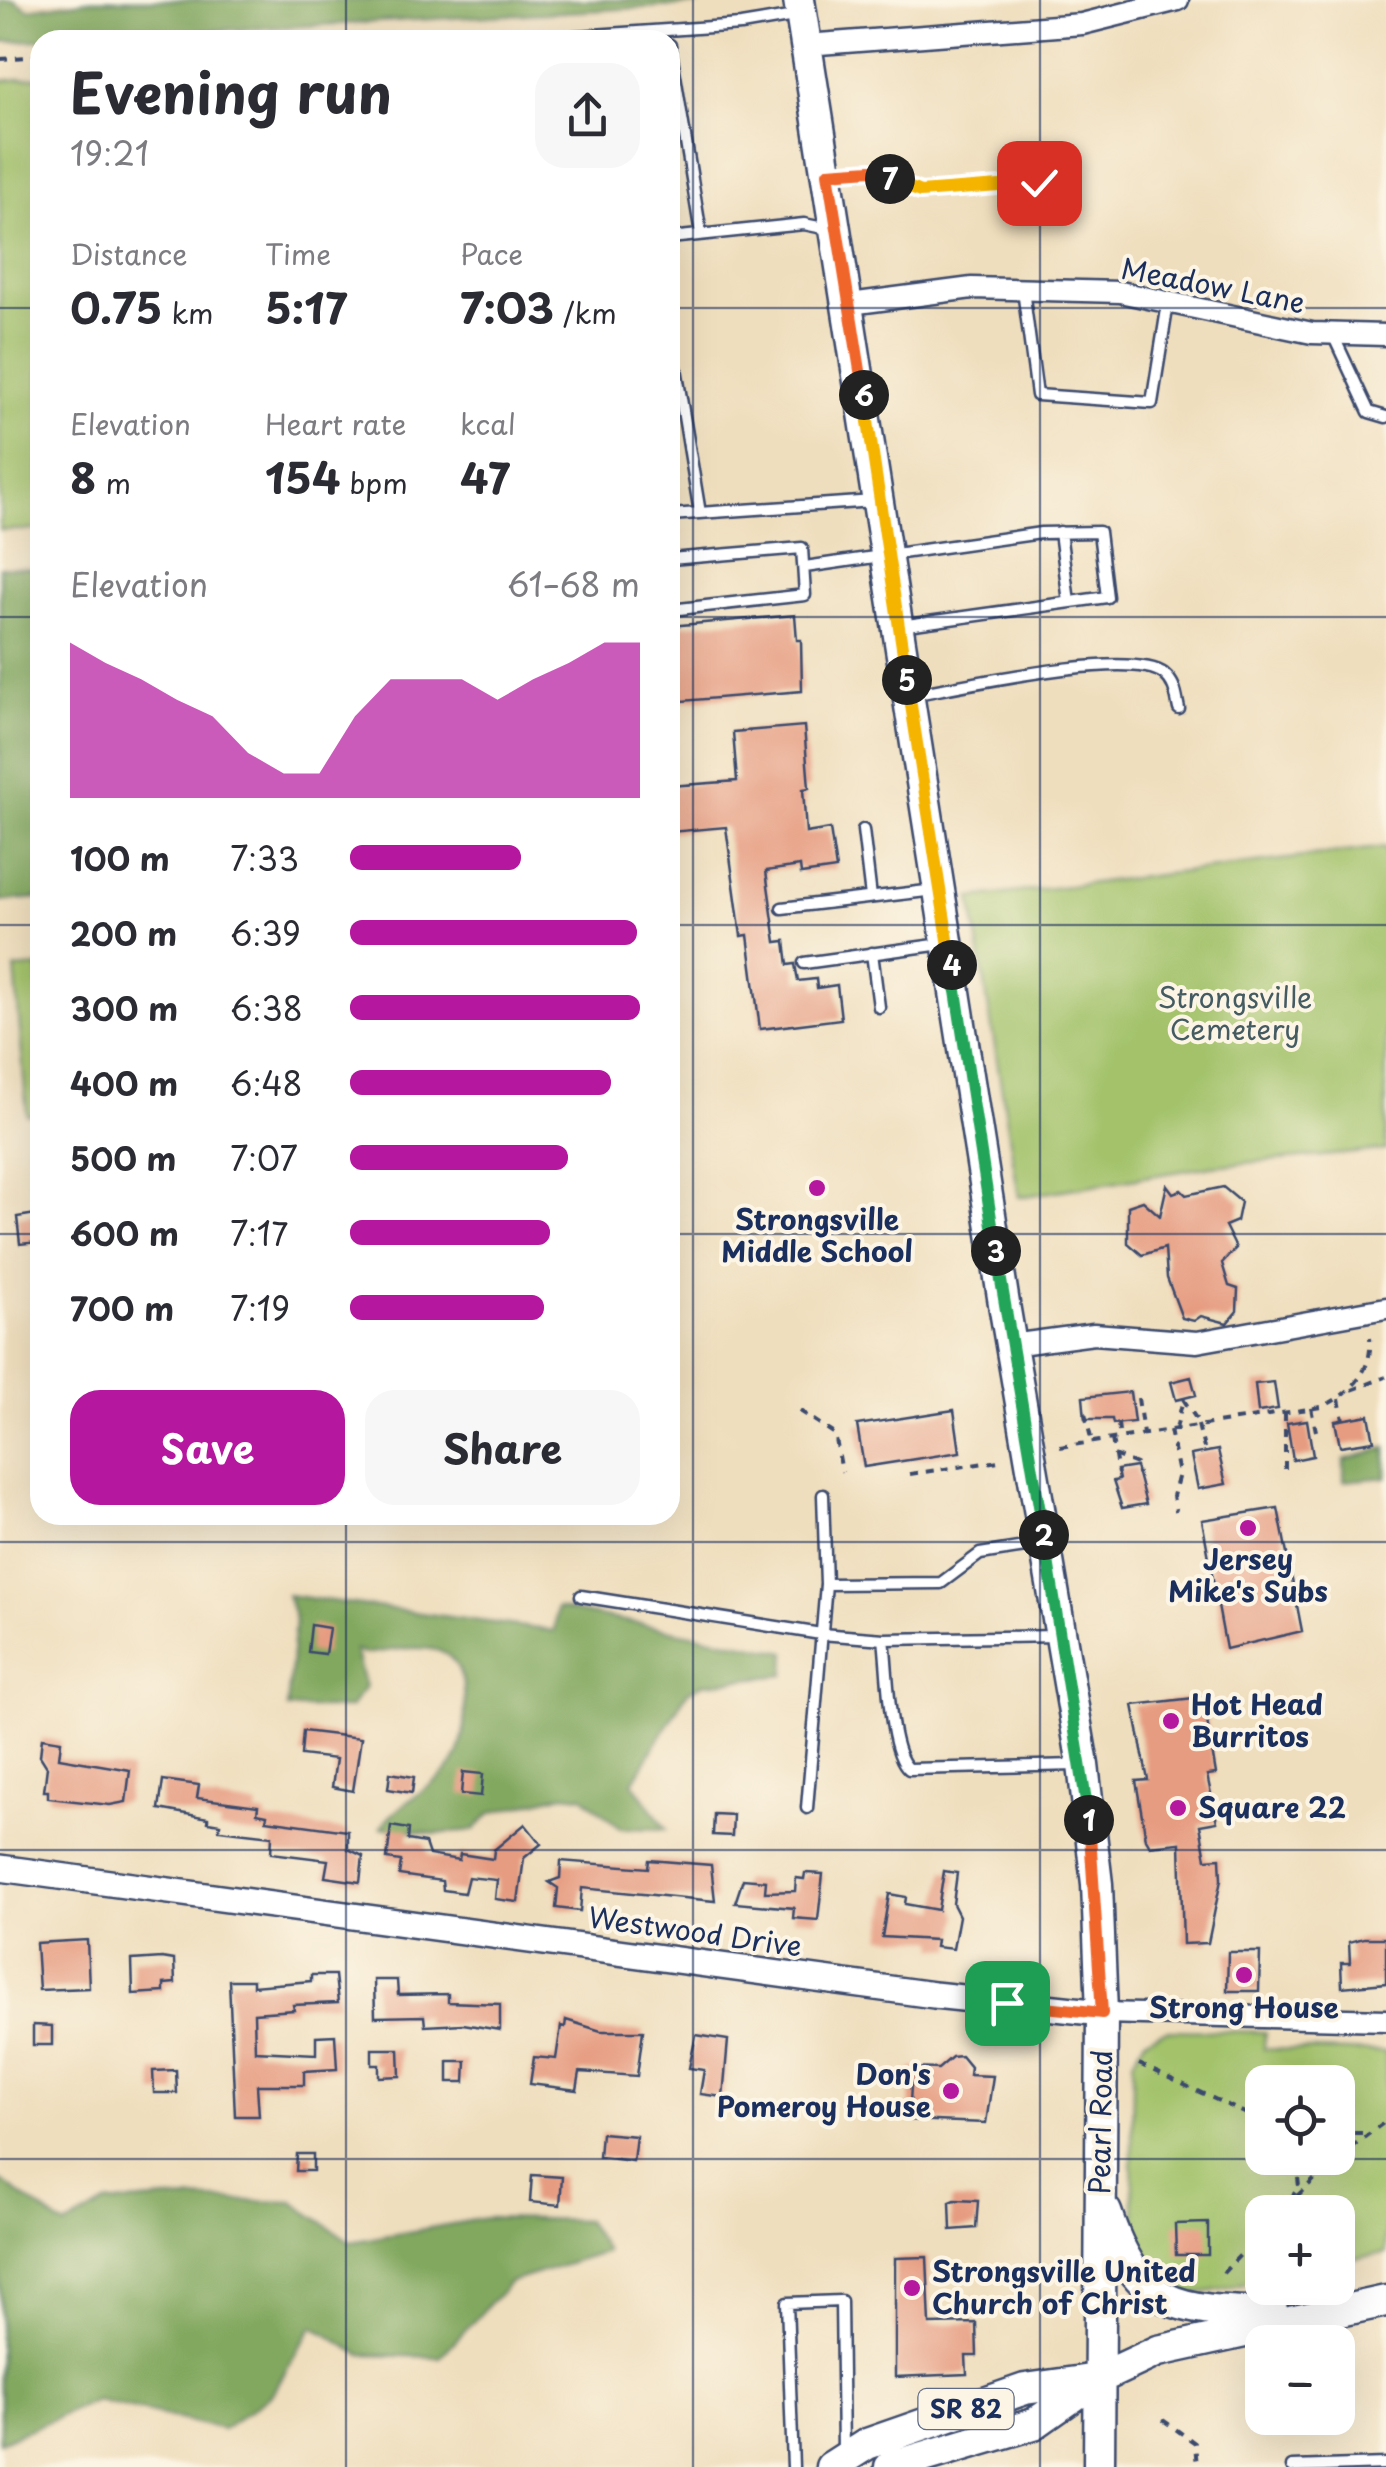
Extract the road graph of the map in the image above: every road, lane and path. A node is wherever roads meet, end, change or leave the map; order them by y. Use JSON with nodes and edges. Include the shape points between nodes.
{"nodes":[{"id":1,"x":1178,"y":0,"type":"edge"},
{"id":2,"x":800,"y":7,"type":"edge"},
{"id":3,"x":680,"y":36,"type":"edge"},
{"id":4,"x":806,"y":45,"type":"junction"},
{"id":5,"x":30,"y":57,"type":"edge"},
{"id":6,"x":0,"y":59,"type":"edge"},
{"id":7,"x":680,"y":108,"type":"edge"},
{"id":8,"x":828,"y":173,"type":"junction"},
{"id":9,"x":1039,"y":183,"type":"dead end"},
{"id":10,"x":837,"y":232,"type":"junction"},
{"id":11,"x":700,"y":234,"type":"junction"},
{"id":12,"x":680,"y":237,"type":"edge"},
{"id":13,"x":1023,"y":290,"type":"junction"},
{"id":14,"x":1168,"y":303,"type":"junction"},
{"id":15,"x":850,"y":304,"type":"junction"},
{"id":16,"x":1333,"y":334,"type":"junction"},
{"id":17,"x":1386,"y":335,"type":"edge"},
{"id":18,"x":1386,"y":351,"type":"edge"},
{"id":19,"x":680,"y":392,"type":"edge"},
{"id":20,"x":1386,"y":417,"type":"edge"},
{"id":21,"x":880,"y":501,"type":"junction"},
{"id":22,"x":700,"y":512,"type":"junction"},
{"id":23,"x":680,"y":513,"type":"edge"},
{"id":24,"x":1060,"y":532,"type":"junction"},
{"id":25,"x":888,"y":557,"type":"junction"},
{"id":26,"x":680,"y":558,"type":"edge"},
{"id":27,"x":805,"y":567,"type":"junction"},
{"id":28,"x":1070,"y":602,"type":"junction"},
{"id":29,"x":680,"y":609,"type":"edge"},
{"id":30,"x":899,"y":626,"type":"junction"},
{"id":31,"x":910,"y":695,"type":"junction"},
{"id":32,"x":1179,"y":710,"type":"dead end"},
{"id":33,"x":862,"y":830,"type":"dead end"},
{"id":34,"x":941,"y":890,"type":"junction"},
{"id":35,"x":872,"y":897,"type":"junction"},
{"id":36,"x":782,"y":908,"type":"dead end"},
{"id":37,"x":949,"y":943,"type":"junction"},
{"id":38,"x":872,"y":954,"type":"junction"},
{"id":39,"x":804,"y":963,"type":"dead end"},
{"id":40,"x":880,"y":1007,"type":"dead end"},
{"id":41,"x":1386,"y":1308,"type":"edge"},
{"id":42,"x":1370,"y":1338,"type":"dead end"},
{"id":43,"x":1011,"y":1345,"type":"junction"},
{"id":44,"x":1386,"y":1377,"type":"edge"},
{"id":45,"x":1348,"y":1392,"type":"junction"},
{"id":46,"x":1138,"y":1398,"type":"dead end"},
{"id":47,"x":1339,"y":1399,"type":"junction"},
{"id":48,"x":1311,"y":1408,"type":"junction"},
{"id":49,"x":800,"y":1411,"type":"dead end"},
{"id":50,"x":1285,"y":1412,"type":"junction"},
{"id":51,"x":1084,"y":1414,"type":"dead end"},
{"id":52,"x":1344,"y":1420,"type":"dead end"},
{"id":53,"x":1118,"y":1424,"type":"dead end"},
{"id":54,"x":1199,"y":1425,"type":"junction"},
{"id":55,"x":1173,"y":1429,"type":"junction"},
{"id":56,"x":1316,"y":1431,"type":"dead end"},
{"id":57,"x":1143,"y":1434,"type":"junction"},
{"id":58,"x":1120,"y":1438,"type":"junction"},
{"id":59,"x":1112,"y":1439,"type":"junction"},
{"id":60,"x":1092,"y":1442,"type":"junction"},
{"id":61,"x":1060,"y":1447,"type":"dead end"},
{"id":62,"x":1206,"y":1452,"type":"dead end"},
{"id":63,"x":1114,"y":1455,"type":"junction"},
{"id":64,"x":999,"y":1460,"type":"dead end"},
{"id":65,"x":842,"y":1472,"type":"dead end"},
{"id":66,"x":1285,"y":1473,"type":"dead end"},
{"id":67,"x":910,"y":1474,"type":"dead end"},
{"id":68,"x":1118,"y":1474,"type":"dead end"},
{"id":69,"x":1138,"y":1474,"type":"dead end"},
{"id":70,"x":823,"y":1495,"type":"dead end"},
{"id":71,"x":1176,"y":1511,"type":"dead end"},
{"id":72,"x":1038,"y":1544,"type":"dead end"},
{"id":73,"x":826,"y":1584,"type":"junction"},
{"id":74,"x":582,"y":1596,"type":"dead end"},
{"id":75,"x":821,"y":1634,"type":"junction"},
{"id":76,"x":1061,"y":1636,"type":"junction"},
{"id":77,"x":884,"y":1638,"type":"junction"},
{"id":78,"x":1083,"y":1765,"type":"junction"},
{"id":79,"x":807,"y":1808,"type":"dead end"},
{"id":80,"x":0,"y":1868,"type":"edge"},
{"id":81,"x":1102,"y":2013,"type":"junction"},
{"id":82,"x":1386,"y":2020,"type":"edge"},
{"id":83,"x":1139,"y":2064,"type":"dead end"},
{"id":84,"x":1245,"y":2113,"type":"edge"},
{"id":85,"x":1386,"y":2122,"type":"edge"},
{"id":86,"x":1355,"y":2133,"type":"edge"},
{"id":87,"x":1364,"y":2133,"type":"junction"},
{"id":88,"x":1355,"y":2141,"type":"edge"},
{"id":89,"x":1319,"y":2175,"type":"edge"},
{"id":90,"x":1100,"y":2194,"type":"junction"},
{"id":91,"x":1298,"y":2195,"type":"edge"},
{"id":92,"x":1245,"y":2250,"type":"edge"},
{"id":93,"x":1224,"y":2273,"type":"dead end"},
{"id":94,"x":1386,"y":2301,"type":"edge"},
{"id":95,"x":1311,"y":2315,"type":"junction"},
{"id":96,"x":1098,"y":2379,"type":"junction"},
{"id":97,"x":1162,"y":2420,"type":"dead end"},
{"id":98,"x":1386,"y":2464,"type":"edge"},
{"id":99,"x":843,"y":2466,"type":"edge"},
{"id":100,"x":1333,"y":2466,"type":"edge"},
{"id":101,"x":793,"y":2467,"type":"edge"},
{"id":102,"x":890,"y":2467,"type":"edge"},
{"id":103,"x":1098,"y":2467,"type":"edge"},
{"id":104,"x":1197,"y":2467,"type":"edge"},
{"id":105,"x":1292,"y":2467,"type":"edge"}],
"edges":[{"from":1,"to":4,"type":"street","via":[[1082,24]]},
{"from":2,"to":3,"type":"lane"},
{"from":2,"to":4,"type":"main road","name":"Pearl Road"},
{"from":4,"to":8,"type":"main road","name":"Pearl Road"},
{"from":5,"to":6,"type":"path"},
{"from":7,"to":11,"type":"lane"},
{"from":8,"to":9,"type":"lane","via":[[871,170],[920,192]]},
{"from":8,"to":10,"type":"main road","name":"Pearl Road"},
{"from":10,"to":11,"type":"lane","via":[[804,224]]},
{"from":10,"to":15,"type":"main road","name":"Pearl Road"},
{"from":11,"to":12,"type":"lane"},
{"from":13,"to":14,"type":"street","name":"Meadow Lane","via":[[1120,292]]},
{"from":13,"to":14,"type":"lane","via":[[1036,396],[1152,403]]},
{"from":13,"to":15,"type":"street","name":"Meadow Lane","via":[[972,288]]},
{"from":14,"to":16,"type":"street","name":"Meadow Lane"},
{"from":15,"to":21,"type":"main road","name":"Pearl Road"},
{"from":16,"to":17,"type":"street","name":"Meadow Lane"},
{"from":16,"to":20,"type":"lane","via":[[1369,412]]},
{"from":17,"to":18,"type":"street"},
{"from":19,"to":22,"type":"lane"},
{"from":21,"to":22,"type":"lane"},
{"from":21,"to":25,"type":"main road","name":"Pearl Road"},
{"from":22,"to":23,"type":"lane"},
{"from":24,"to":25,"type":"lane"},
{"from":24,"to":28,"type":"lane"},
{"from":24,"to":28,"type":"lane","via":[[1099,532],[1107,597]]},
{"from":25,"to":27,"type":"lane"},
{"from":25,"to":30,"type":"main road","name":"Pearl Road"},
{"from":26,"to":27,"type":"lane","via":[[802,548]]},
{"from":27,"to":29,"type":"lane","via":[[804,595]]},
{"from":28,"to":30,"type":"lane"},
{"from":30,"to":31,"type":"main road","name":"Pearl Road"},
{"from":31,"to":32,"type":"lane","via":[[1138,664],[1166,675]]},
{"from":31,"to":34,"type":"main road","name":"Pearl Road"},
{"from":33,"to":35,"type":"lane"},
{"from":34,"to":35,"type":"lane"},
{"from":34,"to":37,"type":"main road","name":"Pearl Road"},
{"from":35,"to":36,"type":"lane"},
{"from":37,"to":38,"type":"lane"},
{"from":37,"to":43,"type":"main road","name":"Pearl Road"},
{"from":38,"to":39,"type":"lane"},
{"from":38,"to":40,"type":"lane"},
{"from":41,"to":43,"type":"street","via":[[1184,1343],[1094,1334]]},
{"from":42,"to":45,"type":"path","via":[[1366,1367]]},
{"from":43,"to":76,"type":"main road","name":"Pearl Road"},
{"from":44,"to":45,"type":"path"},
{"from":45,"to":47,"type":"path"},
{"from":46,"to":57,"type":"path"},
{"from":47,"to":48,"type":"path"},
{"from":47,"to":52,"type":"path"},
{"from":48,"to":50,"type":"path"},
{"from":48,"to":56,"type":"path"},
{"from":49,"to":65,"type":"path","via":[[835,1434]]},
{"from":50,"to":54,"type":"path"},
{"from":50,"to":66,"type":"path"},
{"from":51,"to":60,"type":"path"},
{"from":53,"to":58,"type":"path"},
{"from":54,"to":55,"type":"path"},
{"from":54,"to":55,"type":"path","via":[[1183,1398]]},
{"from":54,"to":62,"type":"path"},
{"from":55,"to":57,"type":"path"},
{"from":55,"to":71,"type":"path"},
{"from":57,"to":58,"type":"path"},
{"from":58,"to":59,"type":"path"},
{"from":59,"to":60,"type":"path"},
{"from":59,"to":63,"type":"path"},
{"from":60,"to":61,"type":"path"},
{"from":63,"to":68,"type":"path"},
{"from":63,"to":69,"type":"path","via":[[1136,1464]]},
{"from":64,"to":67,"type":"path"},
{"from":70,"to":73,"type":"lane"},
{"from":72,"to":73,"type":"lane","via":[[980,1554],[940,1584]]},
{"from":73,"to":75,"type":"lane"},
{"from":74,"to":75,"type":"lane"},
{"from":75,"to":77,"type":"lane"},
{"from":75,"to":79,"type":"lane"},
{"from":76,"to":77,"type":"lane"},
{"from":76,"to":78,"type":"main road","name":"Pearl Road"},
{"from":77,"to":78,"type":"lane","via":[[896,1744],[910,1769]]},
{"from":78,"to":81,"type":"main road","name":"Pearl Road"},
{"from":80,"to":81,"type":"street","name":"Westwood Drive"},
{"from":81,"to":82,"type":"street","name":"Westwood Drive"},
{"from":81,"to":90,"type":"main road","name":"Pearl Road"},
{"from":83,"to":84,"type":"path"},
{"from":85,"to":87,"type":"path"},
{"from":86,"to":87,"type":"path"},
{"from":87,"to":88,"type":"path"},
{"from":89,"to":91,"type":"path"},
{"from":90,"to":95,"type":"main road","via":[[1126,2267],[1163,2300]]},
{"from":90,"to":96,"type":"main road","name":"Pearl Road"},
{"from":92,"to":93,"type":"path"},
{"from":94,"to":95,"type":"main road","number":"SR 82"},
{"from":95,"to":96,"type":"main road","number":"SR 82","via":[[1158,2351]]},
{"from":96,"to":99,"type":"main road","number":"SR 82","via":[[1026,2389],[866,2444]]},
{"from":96,"to":102,"type":"main road","number":"SR 82","via":[[1034,2424]]},
{"from":96,"to":103,"type":"main road","name":"Pearl Road"},
{"from":97,"to":104,"type":"path","via":[[1195,2443]]},
{"from":98,"to":100,"type":"lane"},
{"from":99,"to":101,"type":"lane","via":[[841,2301],[787,2302]]},
{"from":100,"to":105,"type":"lane"}]}
